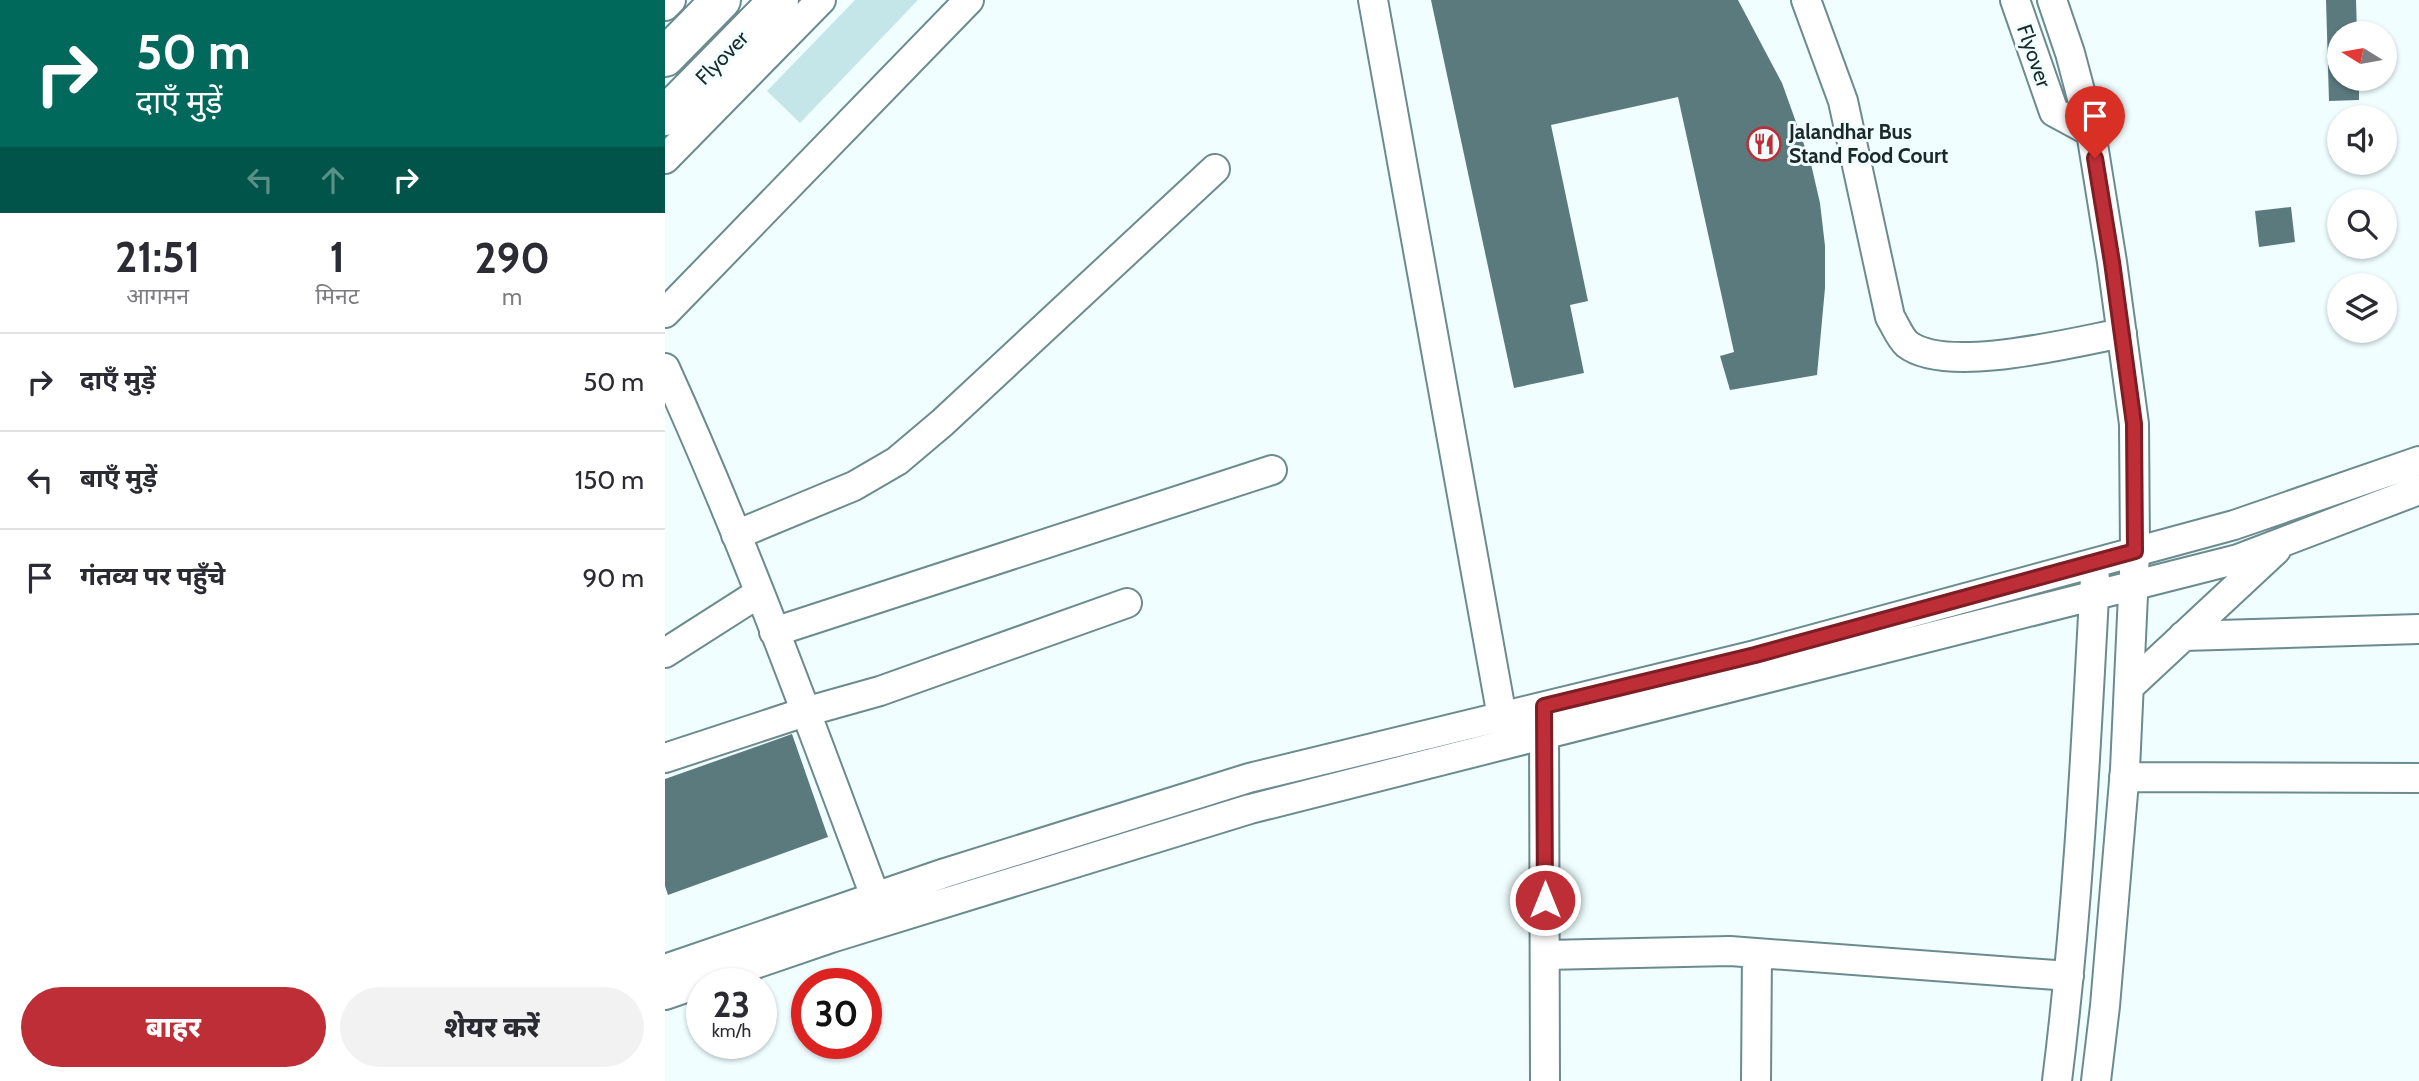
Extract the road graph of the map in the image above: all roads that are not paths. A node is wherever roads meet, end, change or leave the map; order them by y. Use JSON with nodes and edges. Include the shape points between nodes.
{"nodes":[{"id":1,"x":671,"y":0,"type":"edge"},
{"id":2,"x":721,"y":0,"type":"edge"},
{"id":3,"x":779,"y":0,"type":"edge"},
{"id":4,"x":821,"y":0,"type":"edge"},
{"id":5,"x":969,"y":0,"type":"edge"},
{"id":6,"x":1373,"y":0,"type":"edge"},
{"id":7,"x":1806,"y":0,"type":"edge"},
{"id":8,"x":2015,"y":0,"type":"edge"},
{"id":9,"x":2052,"y":0,"type":"edge"},
{"id":10,"x":665,"y":6,"type":"edge"},
{"id":11,"x":665,"y":57,"type":"edge"},
{"id":12,"x":665,"y":116,"type":"edge"},
{"id":13,"x":2091,"y":132,"type":"junction"},
{"id":14,"x":665,"y":159,"type":"edge"},
{"id":15,"x":1215,"y":169,"type":"dead end"},
{"id":16,"x":665,"y":313,"type":"edge"},
{"id":17,"x":2122,"y":333,"type":"junction"},
{"id":18,"x":665,"y":368,"type":"edge"},
{"id":19,"x":2419,"y":461,"type":"edge"},
{"id":20,"x":1272,"y":470,"type":"dead end"},
{"id":21,"x":2419,"y":490,"type":"edge"},
{"id":22,"x":736,"y":535,"type":"junction"},
{"id":23,"x":2286,"y":541,"type":"junction"},
{"id":24,"x":2135,"y":551,"type":"junction"},
{"id":25,"x":2096,"y":562,"type":"junction"},
{"id":26,"x":2134,"y":585,"type":"junction"},
{"id":27,"x":759,"y":593,"type":"junction"},
{"id":28,"x":2094,"y":596,"type":"junction"},
{"id":29,"x":1128,"y":603,"type":"dead end"},
{"id":30,"x":2419,"y":629,"type":"edge"},
{"id":31,"x":774,"y":632,"type":"junction"},
{"id":32,"x":2183,"y":636,"type":"junction"},
{"id":33,"x":665,"y":653,"type":"edge"},
{"id":34,"x":2129,"y":687,"type":"junction"},
{"id":35,"x":1544,"y":706,"type":"junction"},
{"id":36,"x":805,"y":712,"type":"junction"},
{"id":37,"x":1502,"y":717,"type":"junction"},
{"id":38,"x":1544,"y":735,"type":"junction"},
{"id":39,"x":665,"y":758,"type":"edge"},
{"id":40,"x":2124,"y":777,"type":"junction"},
{"id":41,"x":2419,"y":778,"type":"edge"},
{"id":42,"x":880,"y":909,"type":"junction"},
{"id":43,"x":1757,"y":953,"type":"junction"},
{"id":44,"x":1545,"y":955,"type":"junction"},
{"id":45,"x":665,"y":969,"type":"edge"},
{"id":46,"x":2069,"y":976,"type":"junction"},
{"id":47,"x":665,"y":995,"type":"edge"},
{"id":48,"x":1545,"y":1081,"type":"edge"},
{"id":49,"x":1756,"y":1081,"type":"edge"},
{"id":50,"x":2057,"y":1081,"type":"edge"},
{"id":51,"x":2096,"y":1081,"type":"edge"}],
"edges":[{"from":1,"to":10,"type":"street"},
{"from":2,"to":11,"type":"highway","name":"Flyover"},
{"from":3,"to":12,"type":"highway","name":"Flyover"},
{"from":4,"to":14,"type":"street"},
{"from":5,"to":16,"type":"street"},
{"from":6,"to":37,"type":"street"},
{"from":7,"to":17,"type":"street","via":[[1843,101],[1890,317],[1907,344],[1937,357],[1970,357]]},
{"from":8,"to":13,"type":"street","name":"Flyover","via":[[2053,112]]},
{"from":9,"to":13,"type":"street"},
{"from":13,"to":17,"type":"street"},
{"from":15,"to":22,"type":"street","via":[[897,461],[854,486]]},
{"from":17,"to":24,"type":"street","via":[[2134,424]]},
{"from":18,"to":22,"type":"street"},
{"from":19,"to":24,"type":"street","via":[[2234,525]]},
{"from":20,"to":31,"type":"street"},
{"from":21,"to":23,"type":"street"},
{"from":22,"to":27,"type":"street"},
{"from":23,"to":26,"type":"street","via":[[2238,559]]},
{"from":23,"to":32,"type":"street"},
{"from":24,"to":25,"type":"street"},
{"from":24,"to":26,"type":"street"},
{"from":25,"to":28,"type":"street"},
{"from":25,"to":35,"type":"street","via":[[1755,655]]},
{"from":26,"to":28,"type":"street"},
{"from":26,"to":34,"type":"street"},
{"from":27,"to":31,"type":"street"},
{"from":27,"to":33,"type":"street"},
{"from":28,"to":38,"type":"street"},
{"from":28,"to":46,"type":"street"},
{"from":29,"to":36,"type":"street","via":[[880,691]]},
{"from":30,"to":32,"type":"street"},
{"from":31,"to":36,"type":"street"},
{"from":32,"to":34,"type":"street"},
{"from":34,"to":40,"type":"street"},
{"from":35,"to":37,"type":"street"},
{"from":35,"to":38,"type":"street"},
{"from":36,"to":39,"type":"street"},
{"from":36,"to":42,"type":"street"},
{"from":37,"to":42,"type":"street","via":[[1249,778]]},
{"from":38,"to":42,"type":"street"},
{"from":38,"to":44,"type":"street"},
{"from":40,"to":41,"type":"street"},
{"from":40,"to":51,"type":"street"},
{"from":42,"to":45,"type":"street"},
{"from":42,"to":47,"type":"street"},
{"from":43,"to":44,"type":"street"},
{"from":43,"to":46,"type":"street"},
{"from":43,"to":49,"type":"street"},
{"from":44,"to":48,"type":"street"},
{"from":46,"to":50,"type":"street"}]}
